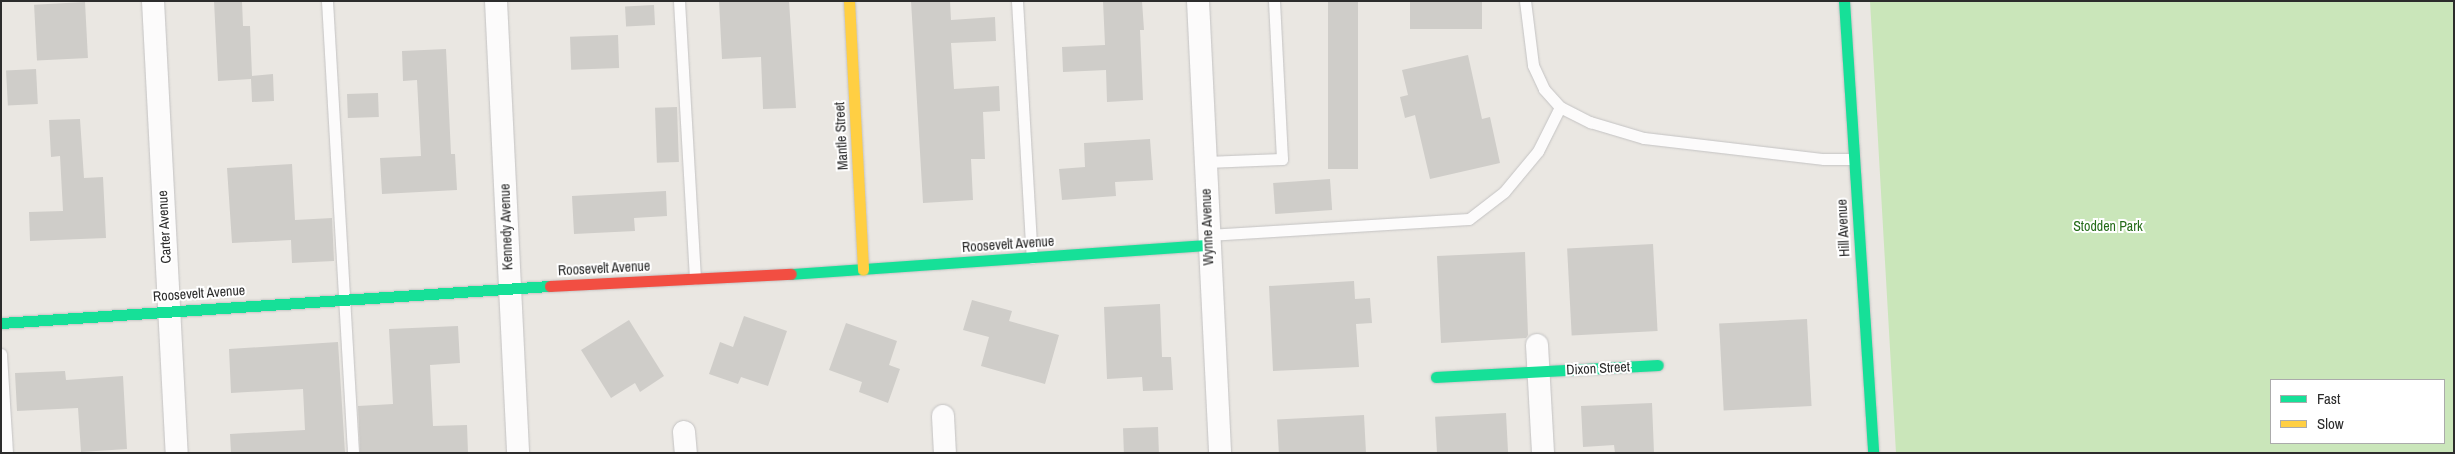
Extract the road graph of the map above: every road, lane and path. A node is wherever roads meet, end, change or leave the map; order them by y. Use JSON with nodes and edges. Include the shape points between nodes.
{"nodes":[{"id":1,"x":153,"y":1,"type":"edge"},
{"id":2,"x":328,"y":1,"type":"edge"},
{"id":3,"x":496,"y":1,"type":"edge"},
{"id":4,"x":679,"y":1,"type":"edge"},
{"id":5,"x":849,"y":1,"type":"edge"},
{"id":6,"x":1018,"y":1,"type":"edge"},
{"id":7,"x":1198,"y":1,"type":"edge"},
{"id":8,"x":1274,"y":1,"type":"edge"},
{"id":9,"x":1525,"y":1,"type":"edge"},
{"id":10,"x":1844,"y":1,"type":"edge"},
{"id":11,"x":1560,"y":107,"type":"junction"},
{"id":12,"x":1854,"y":158,"type":"junction"},
{"id":13,"x":1205,"y":162,"type":"junction"},
{"id":14,"x":1208,"y":240,"type":"junction"},
{"id":15,"x":1032,"y":258,"type":"junction"},
{"id":16,"x":863,"y":270,"type":"junction"},
{"id":17,"x":695,"y":279,"type":"junction"},
{"id":18,"x":508,"y":288,"type":"junction"},
{"id":19,"x":343,"y":299,"type":"junction"},
{"id":20,"x":168,"y":310,"type":"junction"},
{"id":21,"x":1,"y":323,"type":"edge"},
{"id":22,"x":1537,"y":344,"type":"dead end"},
{"id":23,"x":1,"y":354,"type":"edge"},
{"id":24,"x":1658,"y":365,"type":"dead end"},
{"id":25,"x":1539,"y":371,"type":"junction"},
{"id":26,"x":1436,"y":377,"type":"dead end"},
{"id":27,"x":943,"y":416,"type":"dead end"},
{"id":28,"x":7,"y":453,"type":"edge"},
{"id":29,"x":177,"y":453,"type":"edge"},
{"id":30,"x":353,"y":453,"type":"edge"},
{"id":31,"x":518,"y":453,"type":"edge"},
{"id":32,"x":945,"y":453,"type":"edge"},
{"id":33,"x":1220,"y":453,"type":"edge"},
{"id":34,"x":1543,"y":453,"type":"edge"},
{"id":35,"x":1873,"y":453,"type":"edge"}],
"edges":[{"from":1,"to":20,"type":"street","name":"Carter Avenue"},
{"from":2,"to":19,"type":"lane"},
{"from":3,"to":18,"type":"street","name":"Kennedy Avenue"},
{"from":4,"to":17,"type":"lane"},
{"from":5,"to":16,"type":"street","name":"Mantle Street"},
{"from":6,"to":15,"type":"lane"},
{"from":7,"to":13,"type":"street","name":"Wynne Avenue"},
{"from":8,"to":13,"type":"lane","via":[[1282,159]]},
{"from":9,"to":11,"type":"lane","via":[[1533,65],[1544,89]]},
{"from":10,"to":12,"type":"street","name":"Hill Avenue"},
{"from":11,"to":12,"type":"lane","via":[[1590,122],[1644,138],[1824,159]]},
{"from":11,"to":14,"type":"lane","via":[[1538,151],[1504,192],[1469,219]]},
{"from":12,"to":35,"type":"street","name":"Hill Avenue"},
{"from":13,"to":14,"type":"street","name":"Wynne Avenue"},
{"from":14,"to":15,"type":"street","name":"Roosevelt Avenue"},
{"from":14,"to":33,"type":"street","name":"Wynne Avenue"},
{"from":15,"to":16,"type":"street","name":"Roosevelt Avenue"},
{"from":16,"to":17,"type":"street","name":"Roosevelt Avenue"},
{"from":17,"to":18,"type":"street","name":"Roosevelt Avenue"},
{"from":18,"to":19,"type":"street","name":"Roosevelt Avenue"},
{"from":18,"to":31,"type":"street","name":"Kennedy Avenue"},
{"from":19,"to":20,"type":"street","name":"Roosevelt Avenue"},
{"from":19,"to":30,"type":"lane"},
{"from":20,"to":21,"type":"street","name":"Roosevelt Avenue"},
{"from":20,"to":29,"type":"street","name":"Carter Avenue"},
{"from":22,"to":25,"type":"street"},
{"from":23,"to":28,"type":"lane"},
{"from":24,"to":25,"type":"street","name":"Dixon Street"},
{"from":25,"to":26,"type":"street","name":"Dixon Street"},
{"from":25,"to":34,"type":"street"},
{"from":27,"to":32,"type":"street"}]}
